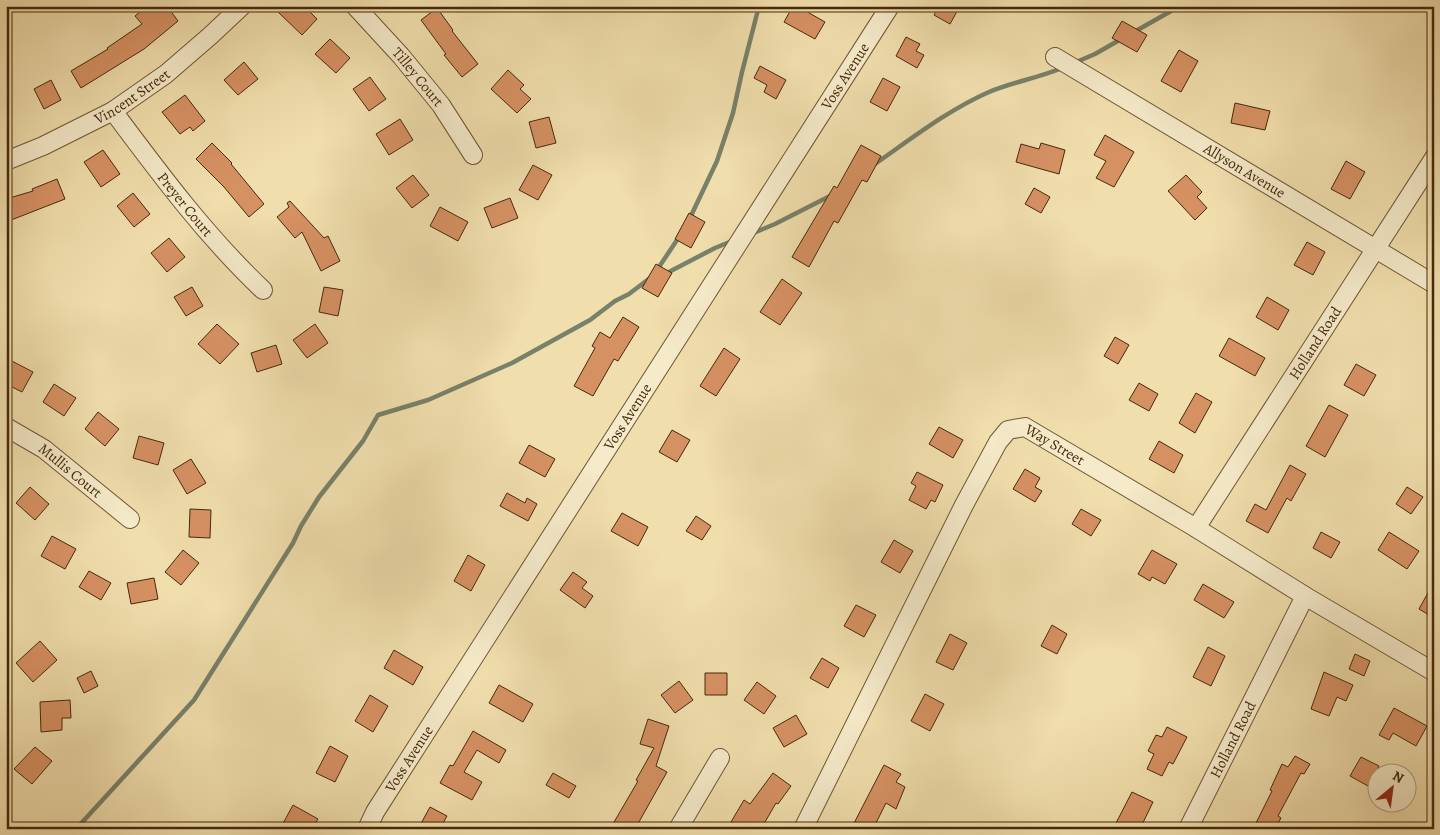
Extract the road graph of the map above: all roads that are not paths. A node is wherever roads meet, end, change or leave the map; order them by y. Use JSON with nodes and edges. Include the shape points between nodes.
{"nodes":[{"id":1,"x":242,"y":6,"type":"edge"},
{"id":2,"x":355,"y":6,"type":"edge"},
{"id":3,"x":890,"y":6,"type":"edge"},
{"id":4,"x":1055,"y":58,"type":"dead end"},
{"id":5,"x":113,"y":111,"type":"junction"},
{"id":6,"x":473,"y":155,"type":"dead end"},
{"id":7,"x":1434,"y":158,"type":"edge"},
{"id":8,"x":6,"y":161,"type":"edge"},
{"id":9,"x":1375,"y":249,"type":"junction"},
{"id":10,"x":1434,"y":284,"type":"edge"},
{"id":11,"x":263,"y":290,"type":"dead end"},
{"id":12,"x":6,"y":428,"type":"edge"},
{"id":13,"x":130,"y":519,"type":"dead end"},
{"id":14,"x":1196,"y":528,"type":"junction"},
{"id":15,"x":1305,"y":596,"type":"junction"},
{"id":16,"x":1434,"y":672,"type":"edge"},
{"id":17,"x":720,"y":758,"type":"dead end"},
{"id":18,"x":367,"y":829,"type":"edge"},
{"id":19,"x":678,"y":829,"type":"edge"},
{"id":20,"x":803,"y":829,"type":"edge"},
{"id":21,"x":1188,"y":829,"type":"edge"}],
"edges":[{"from":1,"to":5,"type":"street","name":"Vincent Street","via":[[166,74]]},
{"from":2,"to":6,"type":"street","name":"Tilley Court","via":[[440,105]]},
{"from":3,"to":18,"type":"street","name":"Voss Avenue"},
{"from":4,"to":9,"type":"street","name":"Allyson Avenue"},
{"from":5,"to":8,"type":"street","name":"Vincent Street"},
{"from":5,"to":11,"type":"street","name":"Preyer Court","via":[[176,194],[235,264]]},
{"from":7,"to":9,"type":"street","name":"Holland Road"},
{"from":9,"to":10,"type":"street","name":"Allyson Avenue"},
{"from":9,"to":14,"type":"street","name":"Holland Road"},
{"from":12,"to":13,"type":"street","name":"Mullis Court","via":[[44,449]]},
{"from":14,"to":15,"type":"street","name":"Way Street"},
{"from":14,"to":20,"type":"street","name":"Way Street","via":[[1025,427],[1008,430],[998,442],[964,505]]},
{"from":15,"to":16,"type":"street","name":"Way Street"},
{"from":15,"to":21,"type":"street","name":"Holland Road"},
{"from":17,"to":19,"type":"street"}]}
